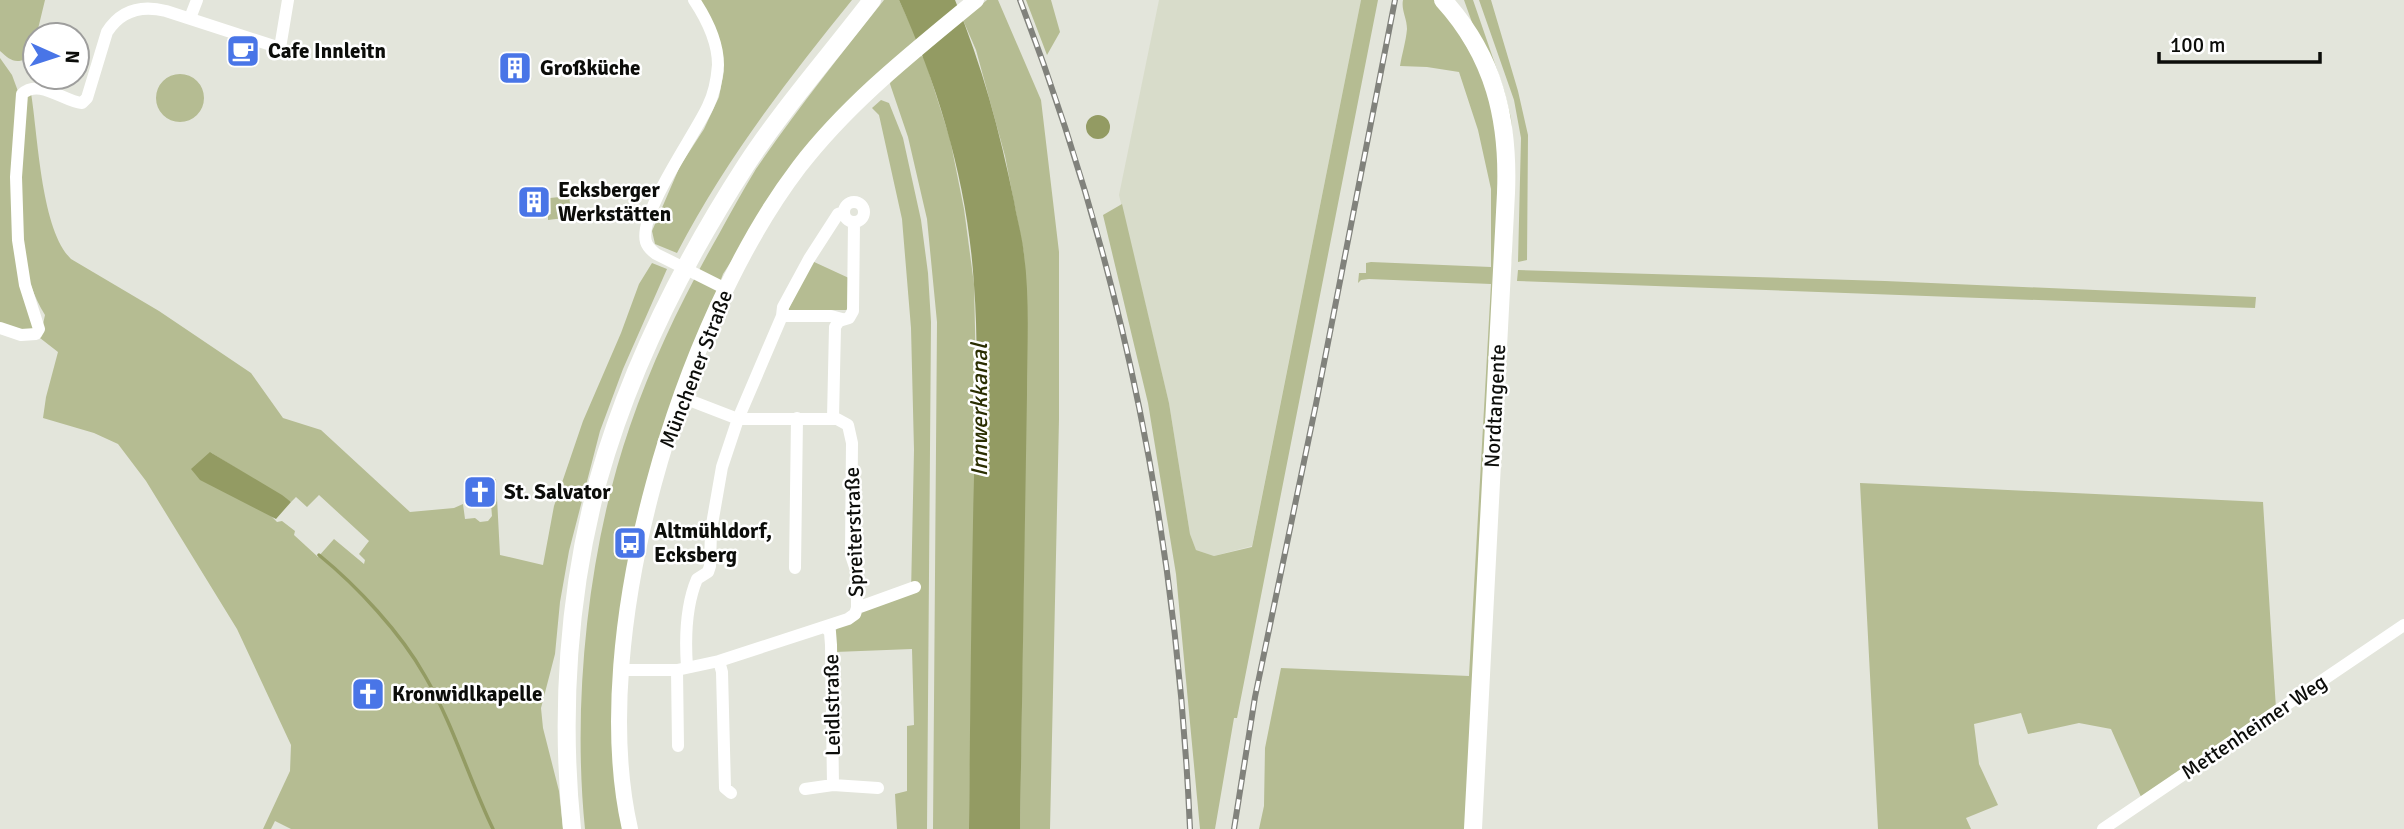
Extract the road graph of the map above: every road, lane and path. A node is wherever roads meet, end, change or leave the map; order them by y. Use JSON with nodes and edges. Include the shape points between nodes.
{"nodes":[{"id":1,"x":197,"y":0,"type":"edge"},
{"id":2,"x":288,"y":0,"type":"edge"},
{"id":3,"x":694,"y":0,"type":"edge"},
{"id":4,"x":976,"y":0,"type":"edge"},
{"id":5,"x":870,"y":2,"type":"edge"},
{"id":6,"x":1448,"y":2,"type":"edge"},
{"id":7,"x":190,"y":19,"type":"junction"},
{"id":8,"x":844,"y":212,"type":"junction"},
{"id":9,"x":855,"y":222,"type":"junction"},
{"id":10,"x":726,"y":289,"type":"junction"},
{"id":11,"x":782,"y":316,"type":"junction"},
{"id":12,"x":842,"y":320,"type":"junction"},
{"id":13,"x":0,"y":328,"type":"edge"},
{"id":14,"x":681,"y":397,"type":"junction"},
{"id":15,"x":797,"y":418,"type":"junction"},
{"id":16,"x":833,"y":418,"type":"junction"},
{"id":17,"x":738,"y":419,"type":"junction"},
{"id":18,"x":795,"y":568,"type":"dead end"},
{"id":19,"x":915,"y":587,"type":"dead end"},
{"id":20,"x":857,"y":608,"type":"junction"},
{"id":21,"x":2404,"y":625,"type":"edge"},
{"id":22,"x":825,"y":627,"type":"junction"},
{"id":23,"x":719,"y":661,"type":"junction"},
{"id":24,"x":682,"y":669,"type":"junction"},
{"id":25,"x":621,"y":670,"type":"junction"},
{"id":26,"x":678,"y":746,"type":"dead end"},
{"id":27,"x":833,"y":785,"type":"junction"},
{"id":28,"x":878,"y":788,"type":"dead end"},
{"id":29,"x":805,"y":789,"type":"dead end"},
{"id":30,"x":731,"y":793,"type":"dead end"},
{"id":31,"x":572,"y":829,"type":"edge"},
{"id":32,"x":630,"y":829,"type":"edge"},
{"id":33,"x":1473,"y":829,"type":"edge"},
{"id":34,"x":2103,"y":829,"type":"edge"}],
"edges":[{"from":1,"to":7,"type":"street"},
{"from":2,"to":7,"type":"street","via":[[280,48]]},
{"from":3,"to":10,"type":"street","via":[[717,49],[717,73],[709,105],[673,164],[645,236],[648,247]]},
{"from":4,"to":10,"type":"street","name":"Münchener Straße","via":[[891,70],[799,168]]},
{"from":5,"to":31,"type":"main road","via":[[746,165],[673,294],[620,415],[598,481],[575,602],[567,698]]},
{"from":6,"to":33,"type":"main road","name":"Nordtangente","via":[[1494,83],[1507,159]]},
{"from":7,"to":13,"type":"street","via":[[150,9],[120,16],[107,32],[82,103],[36,88],[22,94],[16,177],[18,240],[25,285],[39,325],[36,334]]},
{"from":8,"to":9,"type":"street"},
{"from":8,"to":9,"type":"street","via":[[851,202],[861,204],[864,213]]},
{"from":8,"to":11,"type":"street","via":[[838,214],[809,259]]},
{"from":9,"to":12,"type":"street","via":[[853,311]]},
{"from":10,"to":14,"type":"street","name":"Münchener Straße"},
{"from":11,"to":12,"type":"street"},
{"from":11,"to":17,"type":"street"},
{"from":12,"to":16,"type":"street","via":[[835,327]]},
{"from":14,"to":17,"type":"street"},
{"from":14,"to":25,"type":"street","name":"Münchener Straße","via":[[637,557]]},
{"from":15,"to":16,"type":"street"},
{"from":15,"to":17,"type":"street"},
{"from":15,"to":18,"type":"street"},
{"from":16,"to":20,"type":"street","name":"Spreiterstraße","via":[[848,425],[851,435],[851,555],[857,573]]},
{"from":17,"to":24,"type":"street","via":[[722,467],[710,566],[697,579],[690,603]]},
{"from":19,"to":20,"type":"street","name":"Spreiterstraße"},
{"from":20,"to":22,"type":"street","name":"Spreiterstraße","via":[[852,617]]},
{"from":21,"to":34,"type":"street","name":"Mettenheimer Weg"},
{"from":22,"to":23,"type":"street","name":"Spreiterstraße"},
{"from":22,"to":27,"type":"street","name":"Leidlstraße","via":[[831,645]]},
{"from":23,"to":24,"type":"street","name":"Spreiterstraße"},
{"from":23,"to":30,"type":"street","via":[[725,788]]},
{"from":24,"to":25,"type":"street","name":"Spreiterstraße"},
{"from":24,"to":26,"type":"street"},
{"from":25,"to":32,"type":"street","name":"Münchener Straße","via":[[620,756]]},
{"from":27,"to":28,"type":"street","name":"Leidlstraße"},
{"from":27,"to":29,"type":"street","name":"Leidlstraße"}]}
